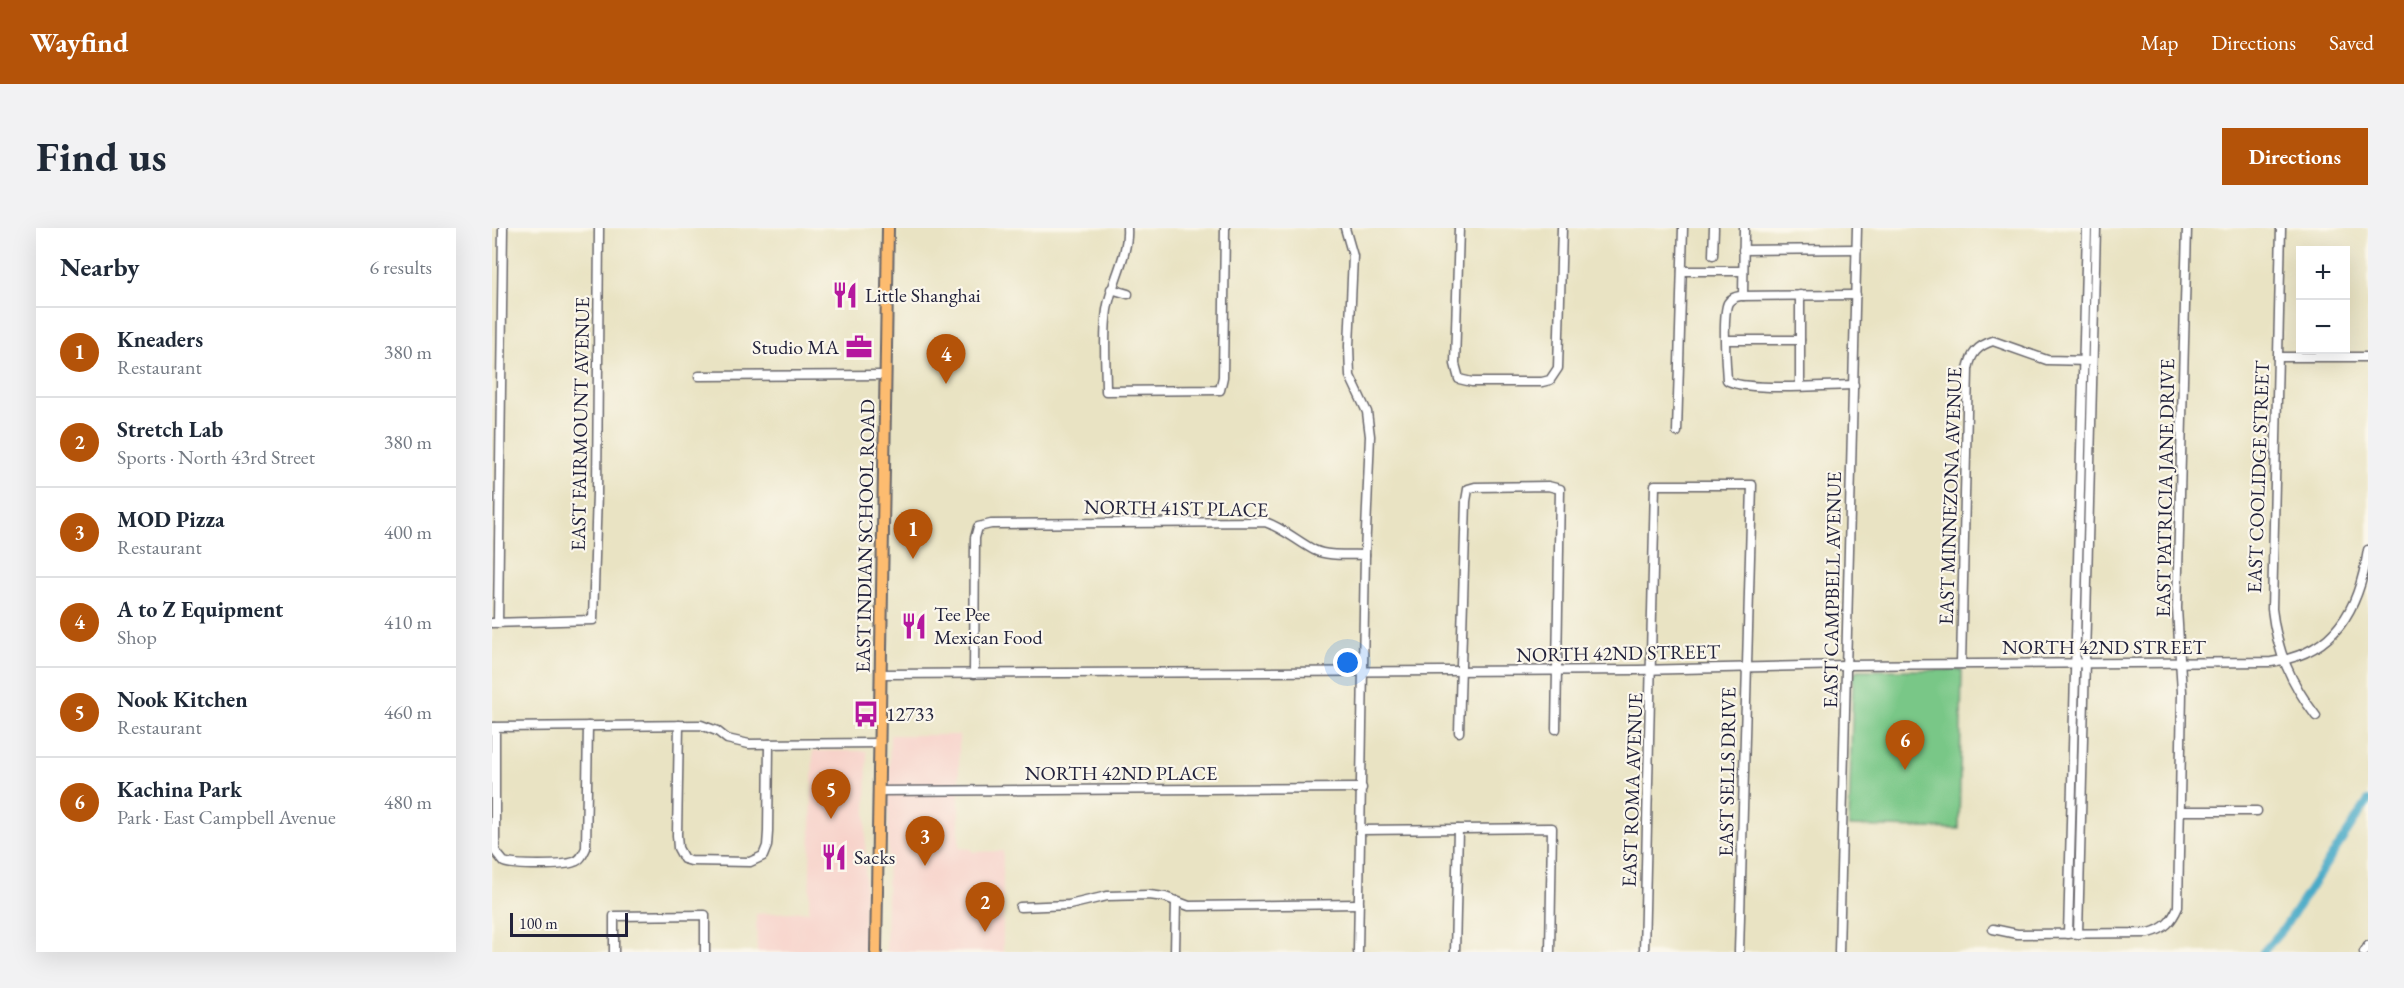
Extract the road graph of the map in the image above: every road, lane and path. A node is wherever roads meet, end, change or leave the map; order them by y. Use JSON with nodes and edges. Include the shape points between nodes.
{"nodes":[{"id":1,"x":503,"y":228,"type":"edge"},
{"id":2,"x":599,"y":228,"type":"edge"},
{"id":3,"x":888,"y":228,"type":"edge"},
{"id":4,"x":1127,"y":228,"type":"edge"},
{"id":5,"x":1225,"y":228,"type":"edge"},
{"id":6,"x":1345,"y":228,"type":"edge"},
{"id":7,"x":1459,"y":228,"type":"edge"},
{"id":8,"x":1562,"y":228,"type":"edge"},
{"id":9,"x":1683,"y":228,"type":"edge"},
{"id":10,"x":1714,"y":228,"type":"edge"},
{"id":11,"x":1744,"y":228,"type":"edge"},
{"id":12,"x":1857,"y":228,"type":"edge"},
{"id":13,"x":2087,"y":228,"type":"edge"},
{"id":14,"x":2096,"y":228,"type":"edge"},
{"id":15,"x":2187,"y":228,"type":"edge"},
{"id":16,"x":2281,"y":228,"type":"edge"},
{"id":17,"x":1857,"y":249,"type":"junction"},
{"id":18,"x":1743,"y":250,"type":"junction"},
{"id":19,"x":1713,"y":255,"type":"dead end"},
{"id":20,"x":1683,"y":271,"type":"junction"},
{"id":21,"x":1743,"y":271,"type":"junction"},
{"id":22,"x":1111,"y":289,"type":"junction"},
{"id":23,"x":1128,"y":294,"type":"dead end"},
{"id":24,"x":1800,"y":295,"type":"junction"},
{"id":25,"x":1856,"y":295,"type":"junction"},
{"id":26,"x":1743,"y":296,"type":"junction"},
{"id":27,"x":2090,"y":301,"type":"junction"},
{"id":28,"x":1726,"y":340,"type":"junction"},
{"id":29,"x":1800,"y":340,"type":"junction"},
{"id":30,"x":2278,"y":357,"type":"junction"},
{"id":31,"x":2368,"y":357,"type":"edge"},
{"id":32,"x":2088,"y":361,"type":"junction"},
{"id":33,"x":886,"y":375,"type":"junction"},
{"id":34,"x":699,"y":376,"type":"dead end"},
{"id":35,"x":1854,"y":385,"type":"junction"},
{"id":36,"x":1800,"y":386,"type":"junction"},
{"id":37,"x":1677,"y":432,"type":"dead end"},
{"id":38,"x":1752,"y":485,"type":"joint"},
{"id":39,"x":2368,"y":550,"type":"edge"},
{"id":40,"x":1365,"y":555,"type":"junction"},
{"id":41,"x":495,"y":622,"type":"edge"},
{"id":42,"x":2283,"y":660,"type":"junction"},
{"id":43,"x":2080,"y":663,"type":"junction"},
{"id":44,"x":2180,"y":663,"type":"junction"},
{"id":45,"x":1961,"y":664,"type":"junction"},
{"id":46,"x":1846,"y":665,"type":"junction"},
{"id":47,"x":1746,"y":668,"type":"junction"},
{"id":48,"x":1652,"y":669,"type":"junction"},
{"id":49,"x":1557,"y":670,"type":"junction"},
{"id":50,"x":1364,"y":671,"type":"junction"},
{"id":51,"x":1461,"y":671,"type":"junction"},
{"id":52,"x":881,"y":674,"type":"junction"},
{"id":53,"x":974,"y":674,"type":"junction"},
{"id":54,"x":2316,"y":716,"type":"dead end"},
{"id":55,"x":679,"y":725,"type":"junction"},
{"id":56,"x":588,"y":726,"type":"junction"},
{"id":57,"x":494,"y":727,"type":"edge"},
{"id":58,"x":1556,"y":729,"type":"dead end"},
{"id":59,"x":1459,"y":732,"type":"dead end"},
{"id":60,"x":880,"y":743,"type":"junction"},
{"id":61,"x":2078,"y":743,"type":"junction"},
{"id":62,"x":769,"y":744,"type":"junction"},
{"id":63,"x":1362,"y":788,"type":"junction"},
{"id":64,"x":879,"y":791,"type":"junction"},
{"id":65,"x":2181,"y":811,"type":"junction"},
{"id":66,"x":2257,"y":811,"type":"dead end"},
{"id":67,"x":1458,"y":829,"type":"junction"},
{"id":68,"x":1361,"y":830,"type":"junction"},
{"id":69,"x":2069,"y":880,"type":"junction"},
{"id":70,"x":2079,"y":880,"type":"junction"},
{"id":71,"x":1176,"y":901,"type":"junction"},
{"id":72,"x":1359,"y":904,"type":"junction"},
{"id":73,"x":1020,"y":907,"type":"dead end"},
{"id":74,"x":1994,"y":929,"type":"dead end"},
{"id":75,"x":2073,"y":934,"type":"junction"},
{"id":76,"x":2368,"y":946,"type":"edge"},
{"id":77,"x":614,"y":952,"type":"edge"},
{"id":78,"x":705,"y":952,"type":"edge"},
{"id":79,"x":876,"y":952,"type":"edge"},
{"id":80,"x":1175,"y":952,"type":"edge"},
{"id":81,"x":1358,"y":952,"type":"edge"},
{"id":82,"x":1455,"y":952,"type":"edge"},
{"id":83,"x":1550,"y":952,"type":"edge"},
{"id":84,"x":1644,"y":952,"type":"edge"},
{"id":85,"x":1739,"y":952,"type":"edge"},
{"id":86,"x":1839,"y":952,"type":"edge"},
{"id":87,"x":2364,"y":952,"type":"edge"}],
"edges":[{"from":1,"to":41,"type":"street"},
{"from":2,"to":41,"type":"street","name":"EAST FAIRMOUNT AVENUE","via":[[593,620]]},
{"from":3,"to":33,"type":"main road","name":"EAST INDIAN SCHOOL ROAD"},
{"from":4,"to":22,"type":"street","via":[[1126,246]]},
{"from":5,"to":22,"type":"street","via":[[1221,390],[1106,391],[1106,313]]},
{"from":6,"to":40,"type":"street","via":[[1353,256],[1350,376],[1367,412],[1370,436]]},
{"from":7,"to":8,"type":"street","via":[[1455,364],[1459,379],[1542,382],[1550,380],[1558,368]]},
{"from":9,"to":20,"type":"street"},
{"from":10,"to":19,"type":"street"},
{"from":11,"to":18,"type":"street"},
{"from":12,"to":17,"type":"street","name":"EAST CAMPBELL AVENUE"},
{"from":13,"to":27,"type":"street"},
{"from":14,"to":27,"type":"street"},
{"from":15,"to":44,"type":"street","name":"EAST PATRICIA JANE DRIVE","via":[[2177,608]]},
{"from":16,"to":30,"type":"street","name":"EAST COOLIDGE STREET"},
{"from":17,"to":18,"type":"street"},
{"from":17,"to":25,"type":"street","name":"EAST CAMPBELL AVENUE"},
{"from":18,"to":21,"type":"street"},
{"from":20,"to":21,"type":"street"},
{"from":20,"to":37,"type":"street"},
{"from":21,"to":26,"type":"street"},
{"from":22,"to":23,"type":"street"},
{"from":24,"to":25,"type":"street"},
{"from":24,"to":26,"type":"street"},
{"from":24,"to":29,"type":"street"},
{"from":25,"to":35,"type":"street","name":"EAST CAMPBELL AVENUE"},
{"from":26,"to":28,"type":"street","via":[[1728,304]]},
{"from":27,"to":32,"type":"street"},
{"from":28,"to":29,"type":"street"},
{"from":28,"to":36,"type":"street","via":[[1727,380],[1732,384]]},
{"from":29,"to":36,"type":"street"},
{"from":30,"to":31,"type":"street"},
{"from":30,"to":42,"type":"street","name":"EAST COOLIDGE STREET","via":[[2271,597]]},
{"from":32,"to":43,"type":"street"},
{"from":32,"to":45,"type":"street","name":"EAST MINNEZONA AVENUE","via":[[2047,360],[1993,341],[1973,353],[1968,369]]},
{"from":33,"to":34,"type":"street"},
{"from":33,"to":52,"type":"main road","name":"EAST INDIAN SCHOOL ROAD"},
{"from":35,"to":36,"type":"street"},
{"from":35,"to":46,"type":"street","name":"EAST CAMPBELL AVENUE"},
{"from":38,"to":47,"type":"street","name":"EAST SELLS DRIVE"},
{"from":38,"to":48,"type":"street","name":"EAST ROMA AVENUE","via":[[1655,485]]},
{"from":39,"to":42,"type":"street","name":"NORTH 42ND STREET","via":[[2357,598],[2343,623],[2312,649]]},
{"from":40,"to":50,"type":"street"},
{"from":40,"to":53,"type":"street","name":"NORTH 41ST PLACE","via":[[1316,551],[1264,522],[978,527]]},
{"from":42,"to":44,"type":"street","name":"NORTH 42ND STREET"},
{"from":42,"to":54,"type":"street","name":"EAST COOLIDGE STREET","via":[[2293,684]]},
{"from":43,"to":44,"type":"street","name":"NORTH 42ND STREET"},
{"from":43,"to":45,"type":"street","name":"NORTH 42ND STREET"},
{"from":43,"to":61,"type":"street"},
{"from":44,"to":65,"type":"street","name":"EAST PATRICIA JANE DRIVE"},
{"from":45,"to":46,"type":"street","name":"NORTH 42ND STREET"},
{"from":46,"to":47,"type":"street","name":"NORTH 42ND STREET"},
{"from":46,"to":86,"type":"street","name":"EAST CAMPBELL AVENUE"},
{"from":47,"to":48,"type":"street","name":"NORTH 42ND STREET"},
{"from":47,"to":85,"type":"street","name":"EAST SELLS DRIVE"},
{"from":48,"to":49,"type":"street","name":"NORTH 42ND STREET"},
{"from":48,"to":84,"type":"street","name":"EAST ROMA AVENUE"},
{"from":49,"to":51,"type":"street","name":"NORTH 42ND STREET"},
{"from":49,"to":51,"type":"street","via":[[1560,489],[1548,486],[1468,489]]},
{"from":49,"to":58,"type":"street"},
{"from":50,"to":51,"type":"street","name":"NORTH 42ND STREET"},
{"from":50,"to":53,"type":"street","name":"NORTH 42ND STREET"},
{"from":50,"to":63,"type":"street"},
{"from":51,"to":59,"type":"street"},
{"from":52,"to":53,"type":"street","name":"NORTH 42ND STREET"},
{"from":52,"to":60,"type":"main road","name":"EAST INDIAN SCHOOL ROAD"},
{"from":55,"to":56,"type":"street"},
{"from":55,"to":62,"type":"street","via":[[710,727],[740,743]]},
{"from":55,"to":62,"type":"street","via":[[678,848],[684,859],[698,862],[750,862],[763,856],[768,832]]},
{"from":56,"to":57,"type":"street"},
{"from":56,"to":57,"type":"street","via":[[586,848],[578,861],[531,865],[510,865],[495,852]]},
{"from":60,"to":62,"type":"street"},
{"from":60,"to":64,"type":"main road","name":"EAST INDIAN SCHOOL ROAD"},
{"from":61,"to":69,"type":"street"},
{"from":61,"to":70,"type":"street"},
{"from":63,"to":64,"type":"street","name":"NORTH 42ND PLACE"},
{"from":63,"to":68,"type":"street"},
{"from":64,"to":79,"type":"main road","name":"EAST INDIAN SCHOOL ROAD"},
{"from":65,"to":66,"type":"street"},
{"from":65,"to":75,"type":"street","name":"EAST PATRICIA JANE DRIVE","via":[[2180,897],[2174,917],[2149,933]]},
{"from":67,"to":68,"type":"street"},
{"from":67,"to":82,"type":"street"},
{"from":67,"to":83,"type":"street","via":[[1552,828]]},
{"from":68,"to":72,"type":"street"},
{"from":69,"to":70,"type":"street"},
{"from":69,"to":75,"type":"street"},
{"from":70,"to":75,"type":"street"},
{"from":71,"to":72,"type":"street","via":[[1189,906]]},
{"from":71,"to":73,"type":"street","via":[[1138,895],[1107,896],[1069,905]]},
{"from":71,"to":80,"type":"street"},
{"from":72,"to":81,"type":"street"},
{"from":74,"to":75,"type":"street","via":[[2017,934]]},
{"from":76,"to":87,"type":"street"},
{"from":77,"to":78,"type":"street","via":[[614,916],[705,915]]}]}
